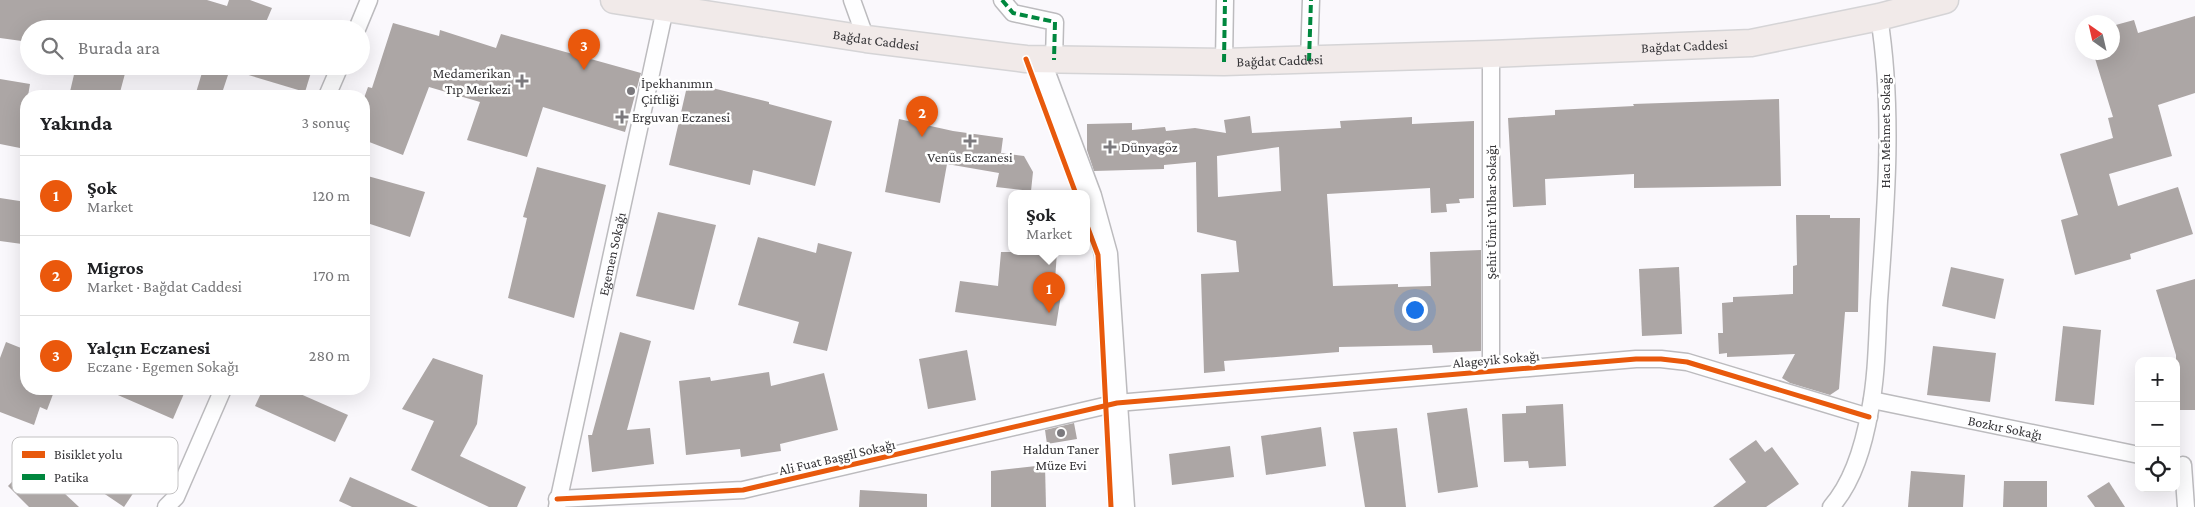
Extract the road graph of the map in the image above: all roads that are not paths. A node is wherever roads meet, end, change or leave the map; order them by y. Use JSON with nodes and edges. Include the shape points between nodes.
{"nodes":[{"id":1,"x":369,"y":0,"type":"edge"},
{"id":2,"x":614,"y":0,"type":"edge"},
{"id":3,"x":842,"y":0,"type":"edge"},
{"id":4,"x":852,"y":0,"type":"edge"},
{"id":5,"x":1002,"y":0,"type":"edge"},
{"id":6,"x":1225,"y":0,"type":"edge"},
{"id":7,"x":1311,"y":0,"type":"edge"},
{"id":8,"x":1945,"y":0,"type":"edge"},
{"id":9,"x":1878,"y":8,"type":"edge"},
{"id":10,"x":665,"y":9,"type":"junction"},
{"id":11,"x":360,"y":20,"type":"edge"},
{"id":12,"x":859,"y":37,"type":"junction"},
{"id":13,"x":1491,"y":54,"type":"junction"},
{"id":14,"x":1046,"y":60,"type":"junction"},
{"id":15,"x":1309,"y":61,"type":"junction"},
{"id":16,"x":1224,"y":62,"type":"junction"},
{"id":17,"x":336,"y":75,"type":"edge"},
{"id":18,"x":330,"y":90,"type":"edge"},
{"id":19,"x":1088,"y":190,"type":"edge"},
{"id":20,"x":1090,"y":196,"type":"edge"},
{"id":21,"x":1491,"y":371,"type":"junction"},
{"id":22,"x":220,"y":395,"type":"edge"},
{"id":23,"x":1872,"y":400,"type":"junction"},
{"id":24,"x":1117,"y":403,"type":"junction"},
{"id":25,"x":1869,"y":417,"type":"junction"},
{"id":26,"x":2135,"y":454,"type":"edge"},
{"id":27,"x":2185,"y":464,"type":"edge"},
{"id":28,"x":178,"y":492,"type":"edge"},
{"id":29,"x":177,"y":494,"type":"edge"},
{"id":30,"x":557,"y":503,"type":"edge"},
{"id":31,"x":166,"y":507,"type":"edge"},
{"id":32,"x":1123,"y":507,"type":"edge"},
{"id":33,"x":1831,"y":507,"type":"edge"},
{"id":34,"x":2186,"y":507,"type":"edge"}],
"edges":[{"from":1,"to":11,"type":"street"},
{"from":2,"to":10,"type":"main road","name":"Bağdat Caddesi"},
{"from":3,"to":12,"type":"street"},
{"from":4,"to":12,"type":"street"},
{"from":5,"to":14,"type":"street","via":[[1013,13],[1055,22]]},
{"from":6,"to":16,"type":"street"},
{"from":7,"to":15,"type":"street"},
{"from":8,"to":9,"type":"main road","name":"Bağdat Caddesi"},
{"from":9,"to":13,"type":"main road","name":"Bağdat Caddesi","via":[[1751,43]]},
{"from":9,"to":23,"type":"street","name":"Hacı Mehmet Sokağı","via":[[1886,95],[1884,245]]},
{"from":10,"to":12,"type":"main road","name":"Bağdat Caddesi"},
{"from":10,"to":30,"type":"street","name":"Egemen Sokağı"},
{"from":12,"to":14,"type":"main road","name":"Bağdat Caddesi"},
{"from":13,"to":15,"type":"main road","name":"Bağdat Caddesi"},
{"from":13,"to":21,"type":"street","name":"Şehit Ümit Yılbar Sokağı"},
{"from":14,"to":16,"type":"main road","name":"Bağdat Caddesi"},
{"from":14,"to":19,"type":"street"},
{"from":15,"to":16,"type":"main road","name":"Bağdat Caddesi"},
{"from":17,"to":18,"type":"street"},
{"from":20,"to":24,"type":"street","via":[[1106,254]]},
{"from":21,"to":24,"type":"street","name":"Alageyik Sokağı"},
{"from":21,"to":25,"type":"street","name":"Alageyik Sokağı","via":[[1636,359],[1672,360]]},
{"from":22,"to":28,"type":"street"},
{"from":23,"to":25,"type":"street","name":"Hacı Mehmet Sokağı"},
{"from":23,"to":26,"type":"street","name":"Bozkır Sokağı"},
{"from":24,"to":30,"type":"street","name":"Ali Fuat Başgil Sokağı","via":[[743,490]]},
{"from":24,"to":32,"type":"street"},
{"from":25,"to":33,"type":"street","name":"Hacı Mehmet Sokağı","via":[[1852,475]]},
{"from":27,"to":34,"type":"street"},
{"from":29,"to":31,"type":"street"}]}
